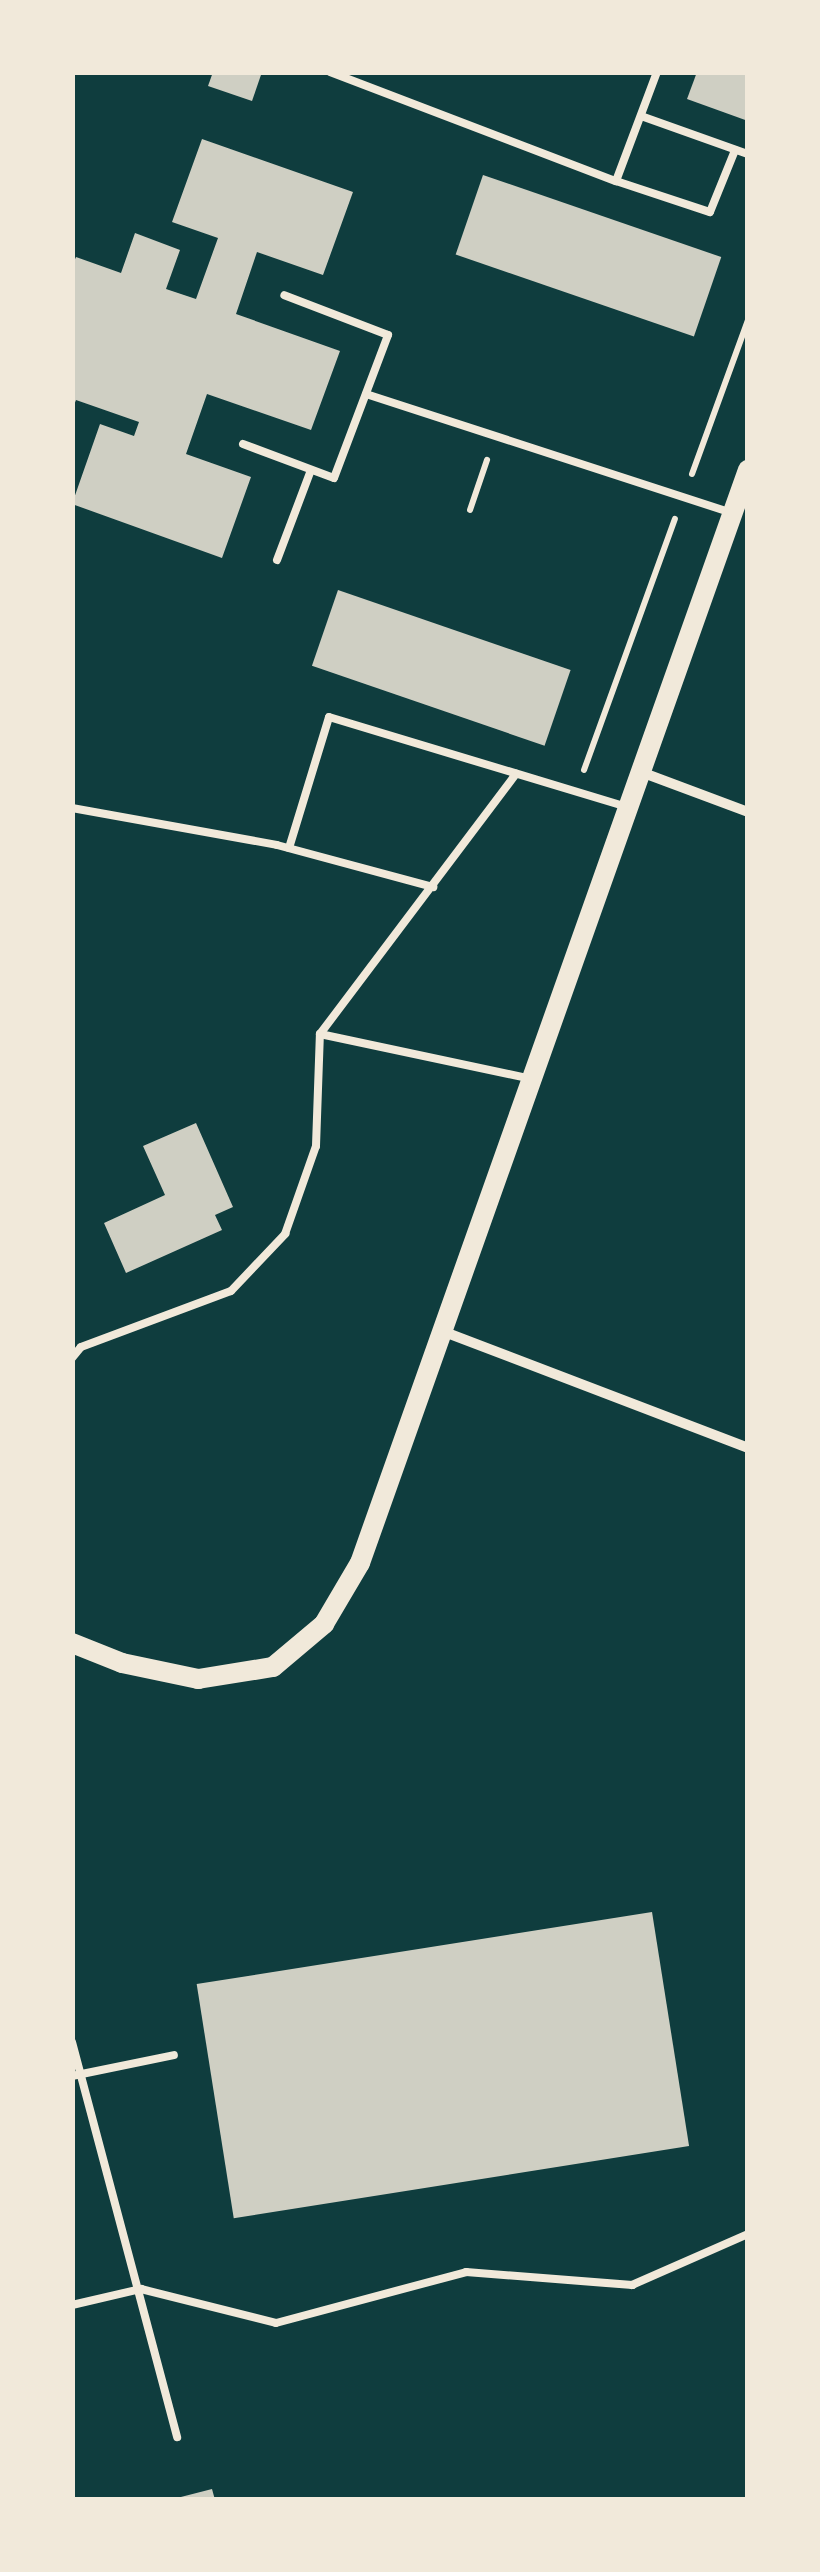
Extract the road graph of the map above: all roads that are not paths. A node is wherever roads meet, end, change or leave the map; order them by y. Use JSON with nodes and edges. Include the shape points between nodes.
{"nodes":[{"id":1,"x":330,"y":72,"type":"edge"},
{"id":2,"x":657,"y":72,"type":"edge"},
{"id":3,"x":640,"y":116,"type":"junction"},
{"id":4,"x":736,"y":150,"type":"junction"},
{"id":5,"x":748,"y":154,"type":"edge"},
{"id":6,"x":616,"y":181,"type":"junction"},
{"id":7,"x":284,"y":295,"type":"dead end"},
{"id":8,"x":366,"y":394,"type":"junction"},
{"id":9,"x":243,"y":444,"type":"dead end"},
{"id":10,"x":311,"y":470,"type":"junction"},
{"id":11,"x":748,"y":470,"type":"edge"},
{"id":12,"x":732,"y":513,"type":"junction"},
{"id":13,"x":277,"y":560,"type":"dead end"},
{"id":14,"x":640,"y":772,"type":"junction"},
{"id":15,"x":516,"y":774,"type":"junction"},
{"id":16,"x":72,"y":808,"type":"edge"},
{"id":17,"x":628,"y":808,"type":"junction"},
{"id":18,"x":748,"y":812,"type":"edge"},
{"id":19,"x":289,"y":848,"type":"junction"},
{"id":20,"x":433,"y":887,"type":"junction"},
{"id":21,"x":320,"y":1034,"type":"junction"},
{"id":22,"x":532,"y":1079,"type":"junction"},
{"id":23,"x":442,"y":1331,"type":"junction"},
{"id":24,"x":72,"y":1358,"type":"edge"},
{"id":25,"x":748,"y":1448,"type":"edge"},
{"id":26,"x":72,"y":1643,"type":"edge"},
{"id":27,"x":72,"y":2042,"type":"edge"},
{"id":28,"x":174,"y":2055,"type":"dead end"},
{"id":29,"x":77,"y":2075,"type":"edge"},
{"id":30,"x":748,"y":2234,"type":"edge"},
{"id":31,"x":141,"y":2290,"type":"junction"},
{"id":32,"x":72,"y":2306,"type":"edge"},
{"id":33,"x":177,"y":2437,"type":"dead end"}],
"edges":[{"from":1,"to":6,"type":"lane"},
{"from":2,"to":3,"type":"lane"},
{"from":3,"to":4,"type":"lane"},
{"from":3,"to":6,"type":"lane"},
{"from":4,"to":5,"type":"lane"},
{"from":4,"to":6,"type":"lane","via":[[710,212]]},
{"from":7,"to":8,"type":"lane","via":[[388,335]]},
{"from":8,"to":10,"type":"lane","via":[[334,478]]},
{"from":8,"to":12,"type":"lane"},
{"from":9,"to":10,"type":"lane"},
{"from":10,"to":13,"type":"lane"},
{"from":11,"to":12,"type":"main road"},
{"from":12,"to":14,"type":"main road"},
{"from":14,"to":17,"type":"main road"},
{"from":14,"to":18,"type":"street"},
{"from":15,"to":17,"type":"lane"},
{"from":15,"to":19,"type":"lane","via":[[328,717]]},
{"from":15,"to":20,"type":"lane"},
{"from":16,"to":19,"type":"lane"},
{"from":17,"to":22,"type":"main road"},
{"from":19,"to":20,"type":"lane"},
{"from":20,"to":21,"type":"lane"},
{"from":21,"to":22,"type":"lane"},
{"from":21,"to":24,"type":"lane","via":[[316,1146],[285,1234],[232,1291],[81,1346]]},
{"from":22,"to":23,"type":"main road"},
{"from":23,"to":25,"type":"street"},
{"from":23,"to":26,"type":"main road","via":[[360,1563],[324,1624],[273,1667],[198,1678],[122,1663]]},
{"from":27,"to":29,"type":"lane"},
{"from":28,"to":29,"type":"lane"},
{"from":29,"to":31,"type":"lane"},
{"from":30,"to":31,"type":"lane","via":[[632,2284],[466,2272],[276,2323]]},
{"from":31,"to":32,"type":"lane"},
{"from":31,"to":33,"type":"lane"}]}
